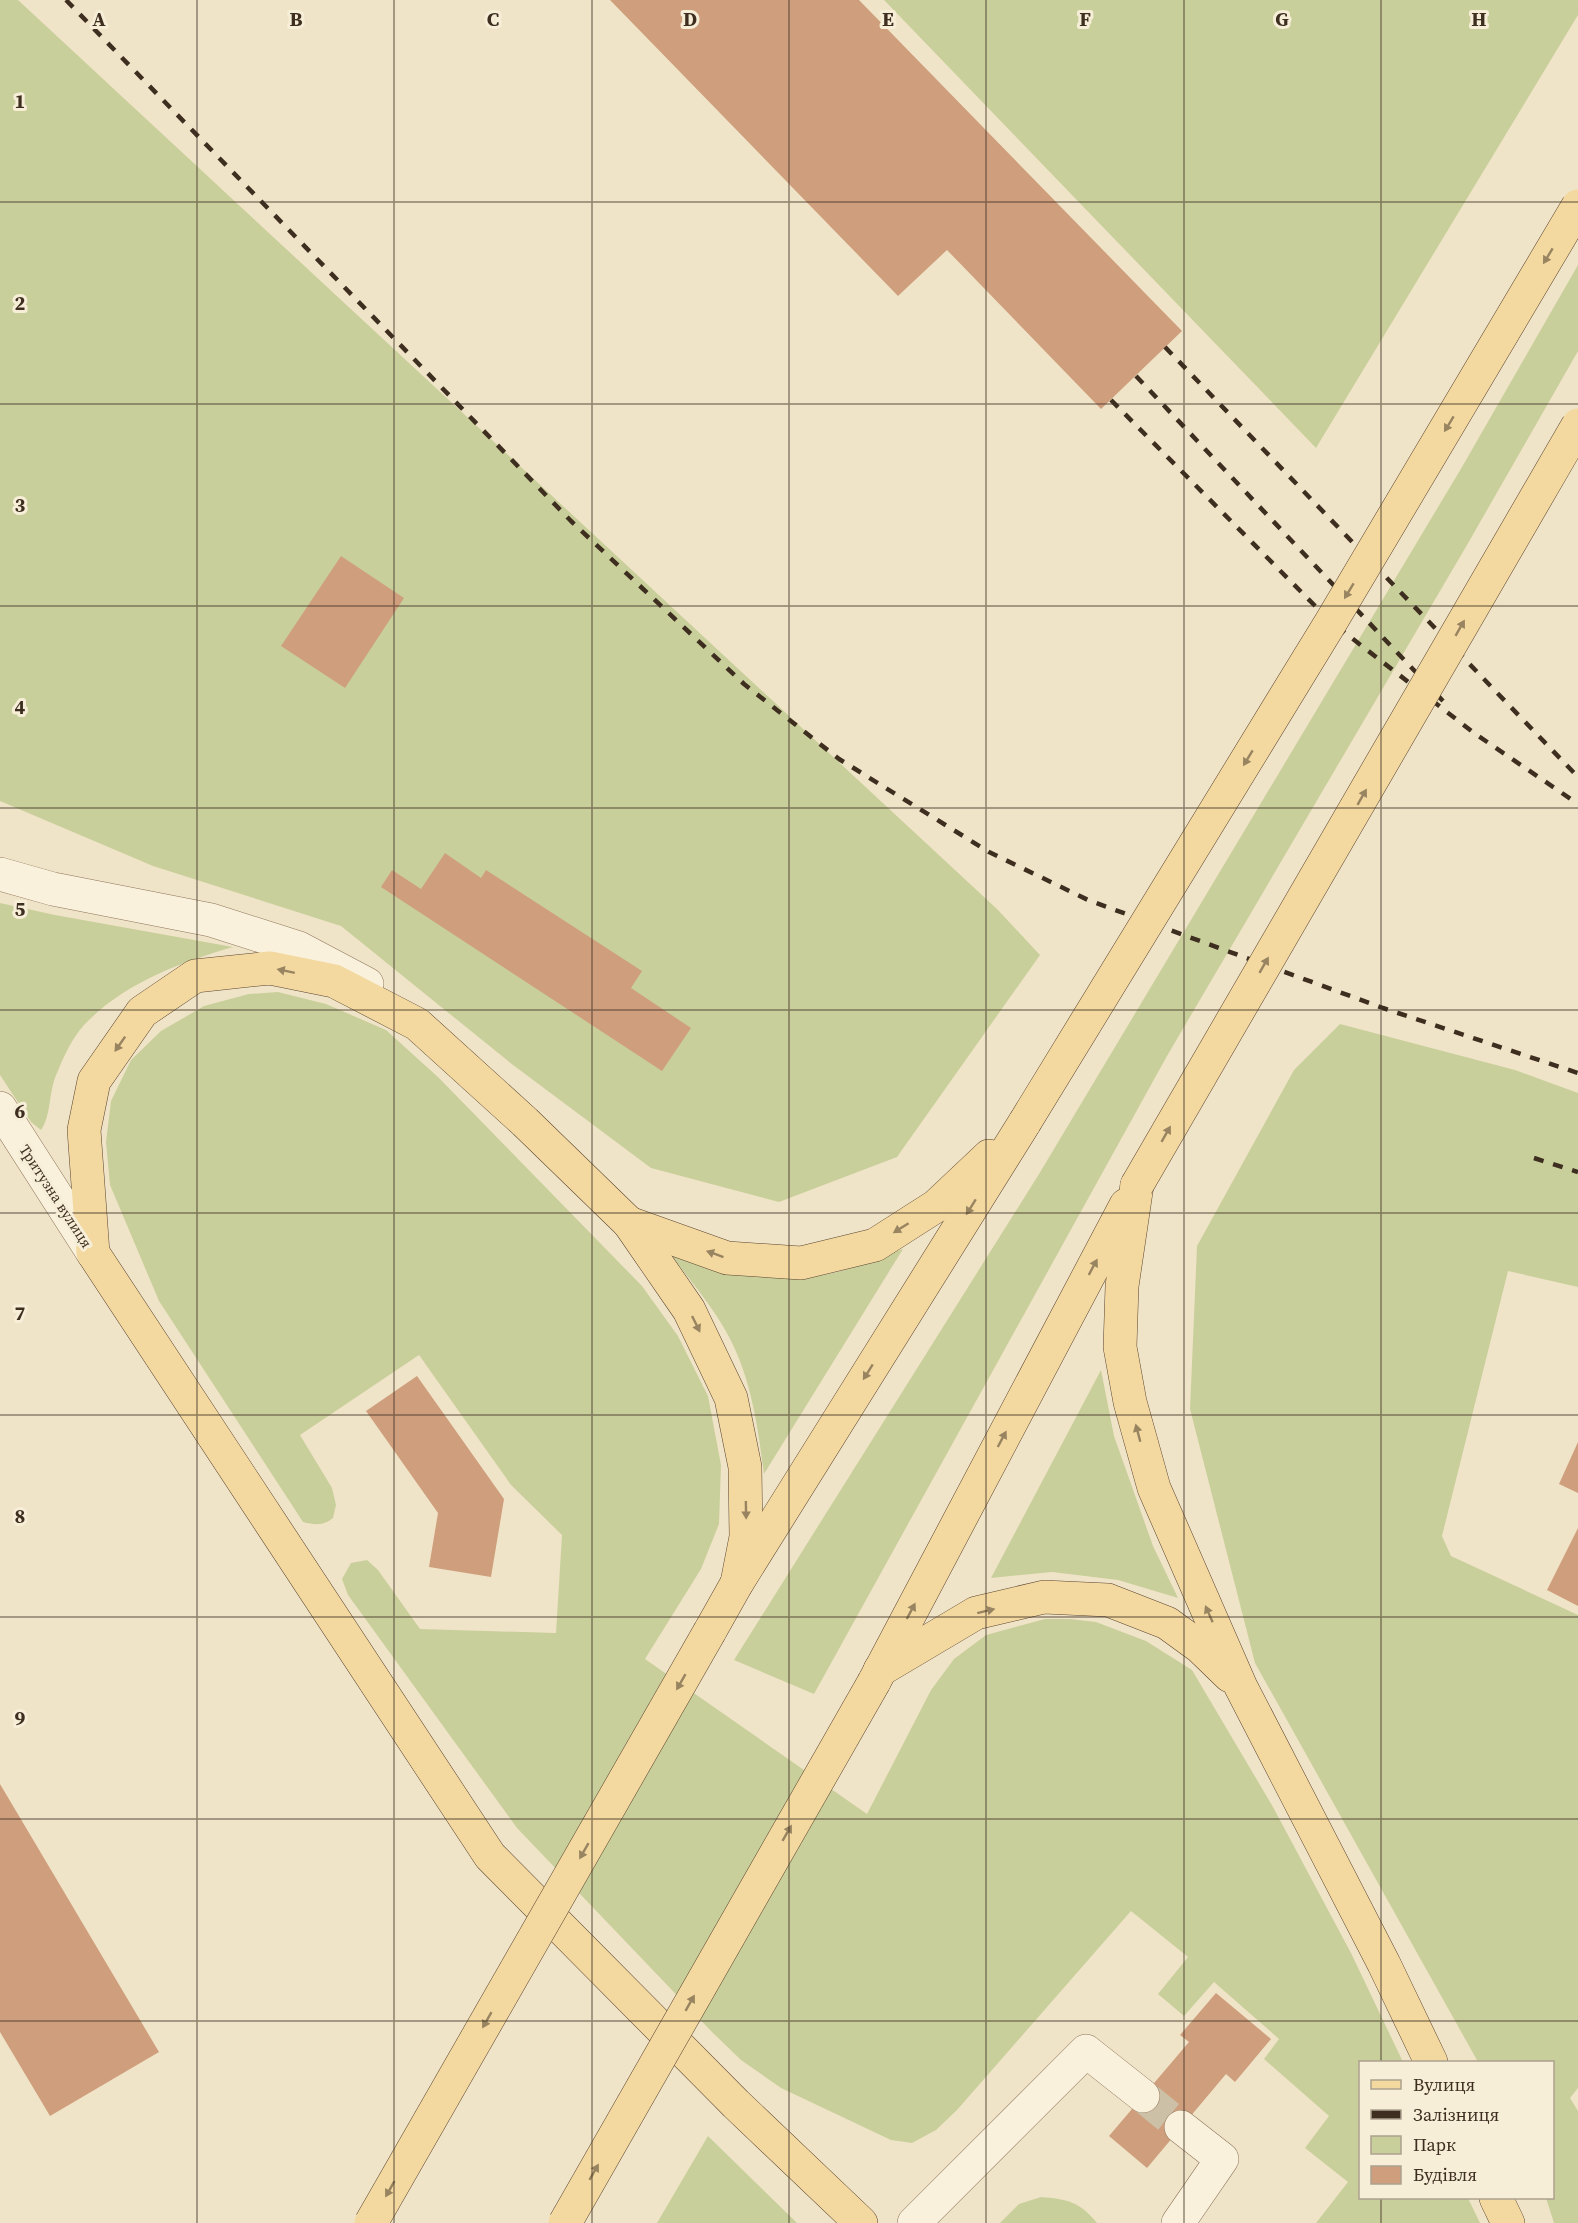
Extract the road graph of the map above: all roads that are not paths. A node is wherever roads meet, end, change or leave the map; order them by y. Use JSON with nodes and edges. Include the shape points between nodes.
{"nodes":[{"id":1,"x":1578,"y":206,"type":"edge"},
{"id":2,"x":1578,"y":425,"type":"edge"},
{"id":3,"x":0,"y":874,"type":"edge"},
{"id":4,"x":417,"y":1024,"type":"junction"},
{"id":5,"x":0,"y":1108,"type":"edge"},
{"id":6,"x":1025,"y":1122,"type":"junction"},
{"id":7,"x":1137,"y":1185,"type":"junction"},
{"id":8,"x":629,"y":1223,"type":"junction"},
{"id":9,"x":93,"y":1254,"type":"junction"},
{"id":10,"x":736,"y":1583,"type":"junction"},
{"id":11,"x":877,"y":1676,"type":"junction"},
{"id":12,"x":1241,"y":1687,"type":"junction"},
{"id":13,"x":1431,"y":2061,"type":"edge"},
{"id":14,"x":1143,"y":2096,"type":"tunnel mouth"},
{"id":15,"x":1181,"y":2127,"type":"tunnel mouth"},
{"id":16,"x":1496,"y":2199,"type":"edge"},
{"id":17,"x":371,"y":2223,"type":"edge"},
{"id":18,"x":565,"y":2223,"type":"edge"},
{"id":19,"x":861,"y":2223,"type":"edge"},
{"id":20,"x":914,"y":2223,"type":"edge"},
{"id":21,"x":1178,"y":2223,"type":"edge"},
{"id":22,"x":1508,"y":2223,"type":"edge"}],
"edges":[{"from":1,"to":6,"type":"main road","one_way":true,"bridge":true,"via":[[1337,612]]},
{"from":7,"to":2,"type":"main road","one_way":true,"bridge":true},
{"from":3,"to":4,"type":"street","via":[[53,889],[211,920],[299,948],[373,987]]},
{"from":4,"to":8,"type":"main road"},
{"from":4,"to":9,"type":"main road","one_way":true,"via":[[334,981],[270,968],[195,976],[142,1012],[94,1081],[84,1131]]},
{"from":5,"to":9,"type":"street","name":"Тритузна вулиця"},
{"from":6,"to":8,"type":"main road","one_way":true,"via":[[936,1206],[875,1245],[801,1263],[727,1258]]},
{"from":6,"to":10,"type":"main road","one_way":true},
{"from":11,"to":7,"type":"main road","one_way":true},
{"from":12,"to":7,"type":"main road","one_way":true,"via":[[1154,1488],[1130,1402],[1120,1347],[1122,1286]]},
{"from":8,"to":10,"type":"main road","one_way":true,"via":[[689,1310],[731,1398],[745,1467],[746,1537]]},
{"from":9,"to":19,"type":"main road","via":[[490,1856],[736,2104]]},
{"from":10,"to":17,"type":"main road","one_way":true,"bridge":true},
{"from":11,"to":12,"type":"main road","one_way":true,"via":[[976,1613],[1044,1597],[1108,1600],[1167,1623],[1200,1647]]},
{"from":18,"to":11,"type":"main road","one_way":true,"bridge":true},
{"from":12,"to":13,"type":"main road"},
{"from":14,"to":20,"type":"street","via":[[1086,2051]]},
{"from":15,"to":21,"type":"street","via":[[1222,2159]]},
{"from":16,"to":22,"type":"main road"}]}
